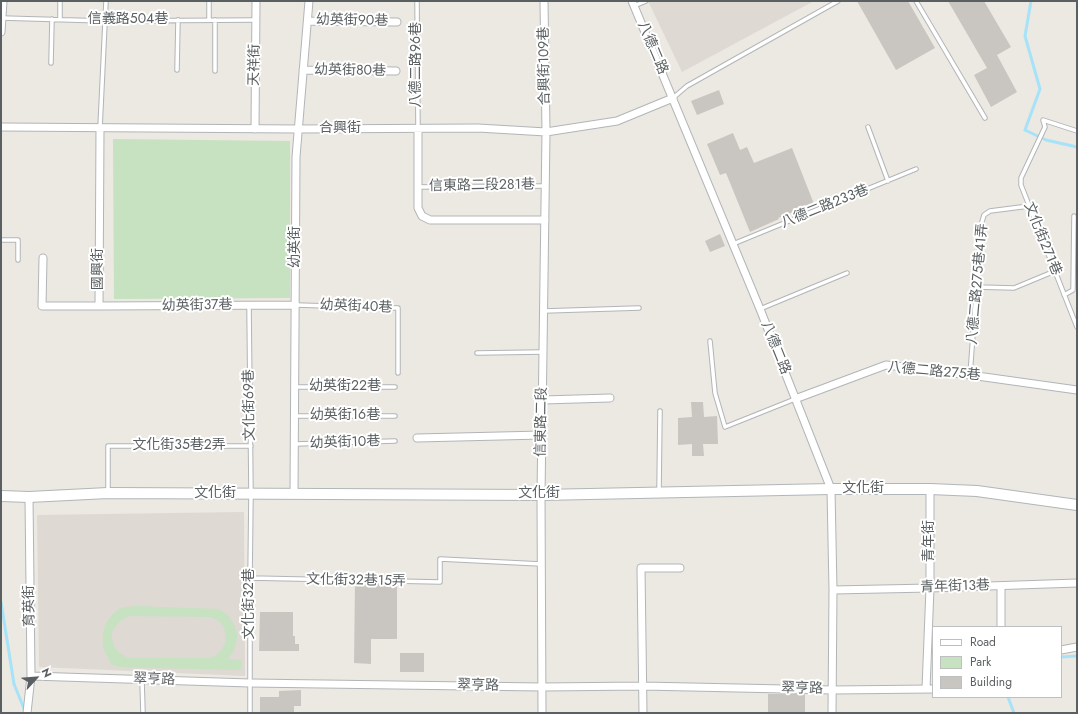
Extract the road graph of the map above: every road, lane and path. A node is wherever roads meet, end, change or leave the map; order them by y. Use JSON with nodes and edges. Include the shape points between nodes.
{"nodes":[{"id":1,"x":3,"y":1,"type":"edge"},
{"id":2,"x":60,"y":1,"type":"edge"},
{"id":3,"x":106,"y":1,"type":"edge"},
{"id":4,"x":209,"y":1,"type":"edge"},
{"id":5,"x":256,"y":1,"type":"edge"},
{"id":6,"x":309,"y":1,"type":"edge"},
{"id":7,"x":417,"y":1,"type":"edge"},
{"id":8,"x":544,"y":1,"type":"edge"},
{"id":9,"x":646,"y":1,"type":"edge"},
{"id":10,"x":838,"y":1,"type":"edge"},
{"id":11,"x":916,"y":1,"type":"edge"},
{"id":12,"x":633,"y":4,"type":"edge"},
{"id":13,"x":2,"y":18,"type":"edge"},
{"id":14,"x":52,"y":19,"type":"junction"},
{"id":15,"x":60,"y":19,"type":"junction"},
{"id":16,"x":178,"y":20,"type":"junction"},
{"id":17,"x":209,"y":20,"type":"junction"},
{"id":18,"x":215,"y":20,"type":"junction"},
{"id":19,"x":256,"y":20,"type":"junction"},
{"id":20,"x":104,"y":21,"type":"junction"},
{"id":21,"x":308,"y":21,"type":"junction"},
{"id":22,"x":397,"y":22,"type":"dead end"},
{"id":23,"x":1,"y":32,"type":"edge"},
{"id":24,"x":51,"y":63,"type":"dead end"},
{"id":25,"x":177,"y":70,"type":"dead end"},
{"id":26,"x":303,"y":70,"type":"junction"},
{"id":27,"x":215,"y":71,"type":"dead end"},
{"id":28,"x":396,"y":71,"type":"dead end"},
{"id":29,"x":673,"y":98,"type":"junction"},
{"id":30,"x":985,"y":118,"type":"dead end"},
{"id":31,"x":1,"y":127,"type":"edge"},
{"id":32,"x":868,"y":127,"type":"dead end"},
{"id":33,"x":100,"y":128,"type":"junction"},
{"id":34,"x":255,"y":129,"type":"junction"},
{"id":35,"x":298,"y":129,"type":"junction"},
{"id":36,"x":418,"y":129,"type":"junction"},
{"id":37,"x":1077,"y":131,"type":"edge"},
{"id":38,"x":546,"y":132,"type":"junction"},
{"id":39,"x":916,"y":169,"type":"dead end"},
{"id":40,"x":888,"y":181,"type":"junction"},
{"id":41,"x":545,"y":186,"type":"junction"},
{"id":42,"x":418,"y":187,"type":"junction"},
{"id":43,"x":1029,"y":206,"type":"junction"},
{"id":44,"x":1074,"y":216,"type":"dead end"},
{"id":45,"x":545,"y":220,"type":"junction"},
{"id":46,"x":1,"y":240,"type":"edge"},
{"id":47,"x":733,"y":244,"type":"junction"},
{"id":48,"x":43,"y":258,"type":"dead end"},
{"id":49,"x":18,"y":260,"type":"dead end"},
{"id":50,"x":1055,"y":271,"type":"junction"},
{"id":51,"x":846,"y":273,"type":"dead end"},
{"id":52,"x":976,"y":287,"type":"junction"},
{"id":53,"x":1064,"y":294,"type":"junction"},
{"id":54,"x":249,"y":305,"type":"junction"},
{"id":55,"x":296,"y":305,"type":"junction"},
{"id":56,"x":99,"y":306,"type":"junction"},
{"id":57,"x":639,"y":308,"type":"dead end"},
{"id":58,"x":760,"y":309,"type":"junction"},
{"id":59,"x":544,"y":310,"type":"junction"},
{"id":60,"x":1077,"y":327,"type":"edge"},
{"id":61,"x":710,"y":341,"type":"dead end"},
{"id":62,"x":543,"y":352,"type":"junction"},
{"id":63,"x":477,"y":353,"type":"dead end"},
{"id":64,"x":398,"y":373,"type":"dead end"},
{"id":65,"x":970,"y":375,"type":"junction"},
{"id":66,"x":295,"y":387,"type":"junction"},
{"id":67,"x":395,"y":387,"type":"dead end"},
{"id":68,"x":1077,"y":390,"type":"edge"},
{"id":69,"x":610,"y":398,"type":"dead end"},
{"id":70,"x":795,"y":399,"type":"junction"},
{"id":71,"x":543,"y":400,"type":"junction"},
{"id":72,"x":660,"y":411,"type":"dead end"},
{"id":73,"x":295,"y":416,"type":"junction"},
{"id":74,"x":395,"y":416,"type":"dead end"},
{"id":75,"x":542,"y":435,"type":"junction"},
{"id":76,"x":417,"y":438,"type":"dead end"},
{"id":77,"x":395,"y":441,"type":"dead end"},
{"id":78,"x":295,"y":444,"type":"junction"},
{"id":79,"x":251,"y":446,"type":"junction"},
{"id":80,"x":831,"y":489,"type":"junction"},
{"id":81,"x":930,"y":489,"type":"junction"},
{"id":82,"x":659,"y":492,"type":"junction"},
{"id":83,"x":108,"y":493,"type":"junction"},
{"id":84,"x":251,"y":494,"type":"junction"},
{"id":85,"x":294,"y":494,"type":"junction"},
{"id":86,"x":541,"y":494,"type":"junction"},
{"id":87,"x":1,"y":496,"type":"edge"},
{"id":88,"x":29,"y":497,"type":"junction"},
{"id":89,"x":1077,"y":505,"type":"edge"},
{"id":90,"x":541,"y":564,"type":"junction"},
{"id":91,"x":680,"y":568,"type":"dead end"},
{"id":92,"x":250,"y":578,"type":"junction"},
{"id":93,"x":1077,"y":583,"type":"edge"},
{"id":94,"x":1001,"y":586,"type":"junction"},
{"id":95,"x":930,"y":588,"type":"junction"},
{"id":96,"x":833,"y":590,"type":"junction"},
{"id":97,"x":1001,"y":626,"type":"edge"},
{"id":98,"x":1077,"y":647,"type":"edge"},
{"id":99,"x":1062,"y":650,"type":"edge"},
{"id":100,"x":31,"y":676,"type":"junction"},
{"id":101,"x":142,"y":680,"type":"junction"},
{"id":102,"x":250,"y":684,"type":"junction"},
{"id":103,"x":643,"y":686,"type":"junction"},
{"id":104,"x":542,"y":687,"type":"junction"},
{"id":105,"x":930,"y":689,"type":"edge"},
{"id":106,"x":832,"y":690,"type":"junction"},
{"id":107,"x":28,"y":712,"type":"edge"},
{"id":108,"x":143,"y":713,"type":"edge"},
{"id":109,"x":250,"y":713,"type":"edge"},
{"id":110,"x":542,"y":713,"type":"edge"},
{"id":111,"x":643,"y":713,"type":"edge"},
{"id":112,"x":832,"y":713,"type":"edge"}],
"edges":[{"from":1,"to":13,"type":"street"},
{"from":2,"to":15,"type":"lane"},
{"from":3,"to":20,"type":"lane"},
{"from":4,"to":17,"type":"lane"},
{"from":5,"to":19,"type":"street","name":"天祥街"},
{"from":6,"to":21,"type":"street","name":"幼英街"},
{"from":7,"to":36,"type":"lane","name":"八德二路96巷"},
{"from":8,"to":38,"type":"street","name":"合興街109巷"},
{"from":9,"to":12,"type":"lane"},
{"from":10,"to":29,"type":"lane","via":[[687,86]]},
{"from":11,"to":30,"type":"lane"},
{"from":12,"to":29,"type":"street","name":"八德二路"},
{"from":13,"to":14,"type":"lane","name":"信義路504巷"},
{"from":13,"to":23,"type":"street"},
{"from":14,"to":15,"type":"lane","name":"信義路504巷"},
{"from":14,"to":24,"type":"lane"},
{"from":15,"to":20,"type":"lane","name":"信義路504巷"},
{"from":16,"to":17,"type":"lane","name":"信義路504巷"},
{"from":16,"to":20,"type":"lane","name":"信義路504巷"},
{"from":16,"to":25,"type":"lane"},
{"from":17,"to":18,"type":"lane","name":"信義路504巷"},
{"from":18,"to":19,"type":"lane","name":"信義路504巷"},
{"from":18,"to":27,"type":"lane"},
{"from":19,"to":34,"type":"street","name":"天祥街"},
{"from":20,"to":33,"type":"lane"},
{"from":21,"to":22,"type":"street","name":"幼英街90巷"},
{"from":21,"to":26,"type":"street","name":"幼英街"},
{"from":26,"to":28,"type":"street","name":"幼英街80巷"},
{"from":26,"to":35,"type":"street","name":"幼英街"},
{"from":29,"to":38,"type":"street","name":"合興街","via":[[616,121]]},
{"from":29,"to":47,"type":"street","name":"八德二路"},
{"from":31,"to":33,"type":"street","name":"合興街"},
{"from":32,"to":40,"type":"lane"},
{"from":33,"to":34,"type":"street","name":"合興街"},
{"from":33,"to":56,"type":"street","name":"國興街"},
{"from":34,"to":35,"type":"street","name":"合興街"},
{"from":35,"to":36,"type":"street","name":"合興街"},
{"from":35,"to":55,"type":"street","name":"幼英街"},
{"from":36,"to":38,"type":"street","name":"合興街","via":[[478,128]]},
{"from":36,"to":42,"type":"street"},
{"from":37,"to":43,"type":"lane","name":"文化街271巷","via":[[1043,120],[1045,127],[1021,178]]},
{"from":38,"to":41,"type":"street","name":"信東路二段"},
{"from":39,"to":40,"type":"lane","name":"八德二路233巷"},
{"from":40,"to":47,"type":"lane","name":"八德二路233巷"},
{"from":41,"to":42,"type":"lane","name":"信東路二段281巷"},
{"from":41,"to":45,"type":"street","name":"信東路二段"},
{"from":42,"to":45,"type":"street","via":[[418,208],[422,216],[430,220]]},
{"from":43,"to":50,"type":"lane","name":"文化街271巷"},
{"from":43,"to":52,"type":"lane","name":"八德二路275巷41弄","via":[[990,211],[984,215]]},
{"from":44,"to":53,"type":"lane","via":[[1073,290]]},
{"from":45,"to":59,"type":"street","name":"信東路二段"},
{"from":46,"to":49,"type":"lane","via":[[18,240]]},
{"from":47,"to":58,"type":"street","name":"八德二路"},
{"from":48,"to":56,"type":"street","name":"國興街","via":[[42,306]]},
{"from":50,"to":52,"type":"lane","via":[[1014,288]]},
{"from":50,"to":53,"type":"lane","name":"文化街271巷"},
{"from":51,"to":58,"type":"lane"},
{"from":52,"to":65,"type":"lane","name":"八德二路275巷41弄"},
{"from":53,"to":60,"type":"lane","name":"文化街271巷"},
{"from":54,"to":55,"type":"street","name":"幼英街37巷"},
{"from":54,"to":56,"type":"street","name":"幼英街37巷"},
{"from":54,"to":79,"type":"lane","name":"文化街69巷"},
{"from":55,"to":64,"type":"lane","name":"幼英街40巷","via":[[398,308]]},
{"from":55,"to":66,"type":"street","name":"幼英街"},
{"from":57,"to":59,"type":"lane"},
{"from":58,"to":70,"type":"street","name":"八德二路"},
{"from":59,"to":62,"type":"street","name":"信東路二段"},
{"from":61,"to":70,"type":"lane","via":[[715,393],[725,426]]},
{"from":62,"to":63,"type":"lane"},
{"from":62,"to":71,"type":"street","name":"信東路二段"},
{"from":65,"to":68,"type":"street","name":"八德二路275巷"},
{"from":65,"to":70,"type":"street","name":"八德二路275巷","via":[[886,365]]},
{"from":66,"to":67,"type":"lane","name":"幼英街22巷"},
{"from":66,"to":73,"type":"street","name":"幼英街"},
{"from":69,"to":71,"type":"street"},
{"from":70,"to":80,"type":"street","name":"八德二路"},
{"from":71,"to":75,"type":"street","name":"信東路二段"},
{"from":72,"to":82,"type":"lane"},
{"from":73,"to":74,"type":"lane","name":"幼英街16巷"},
{"from":73,"to":78,"type":"street","name":"幼英街"},
{"from":75,"to":76,"type":"street"},
{"from":75,"to":86,"type":"street","name":"信東路二段"},
{"from":77,"to":78,"type":"lane","name":"幼英街10巷"},
{"from":78,"to":85,"type":"street","name":"幼英街"},
{"from":79,"to":83,"type":"lane","name":"文化街35巷2弄","via":[[108,446]]},
{"from":79,"to":84,"type":"lane","name":"文化街69巷"},
{"from":80,"to":81,"type":"street","name":"文化街"},
{"from":80,"to":82,"type":"street","name":"文化街"},
{"from":80,"to":96,"type":"street","name":"八德二路"},
{"from":81,"to":89,"type":"street","name":"文化街","via":[[977,491]]},
{"from":81,"to":95,"type":"street","name":"青年街"},
{"from":82,"to":86,"type":"street","name":"文化街"},
{"from":83,"to":84,"type":"street","name":"文化街"},
{"from":83,"to":88,"type":"street","name":"文化街"},
{"from":84,"to":85,"type":"street","name":"文化街"},
{"from":84,"to":92,"type":"lane","name":"文化街32巷"},
{"from":85,"to":86,"type":"street","name":"文化街"},
{"from":86,"to":90,"type":"street","name":"信東路二段"},
{"from":87,"to":88,"type":"street","name":"文化街"},
{"from":88,"to":100,"type":"street","name":"育英街"},
{"from":90,"to":92,"type":"lane","name":"文化街32巷15弄","via":[[440,559],[440,582]]},
{"from":90,"to":104,"type":"street","name":"信東路二段"},
{"from":91,"to":103,"type":"street","via":[[641,568]]},
{"from":92,"to":102,"type":"lane","name":"文化街32巷"},
{"from":93,"to":94,"type":"street","name":"青年街13巷"},
{"from":94,"to":95,"type":"street","name":"青年街13巷"},
{"from":94,"to":97,"type":"street"},
{"from":95,"to":96,"type":"street","name":"青年街13巷"},
{"from":95,"to":105,"type":"street","name":"青年街"},
{"from":96,"to":106,"type":"street","name":"八德二路"},
{"from":98,"to":99,"type":"street"},
{"from":100,"to":101,"type":"street","name":"翠亨路"},
{"from":100,"to":107,"type":"street","name":"育英街"},
{"from":101,"to":102,"type":"street","name":"翠亨路"},
{"from":101,"to":108,"type":"lane"},
{"from":102,"to":104,"type":"street","name":"翠亨路"},
{"from":102,"to":109,"type":"lane","name":"文化街32巷"},
{"from":103,"to":104,"type":"street","name":"翠亨路"},
{"from":103,"to":106,"type":"street","name":"翠亨路"},
{"from":103,"to":111,"type":"street"},
{"from":104,"to":110,"type":"street","name":"信東路二段"},
{"from":105,"to":106,"type":"street","name":"翠亨路"},
{"from":106,"to":112,"type":"street","name":"八德二路"}]}
